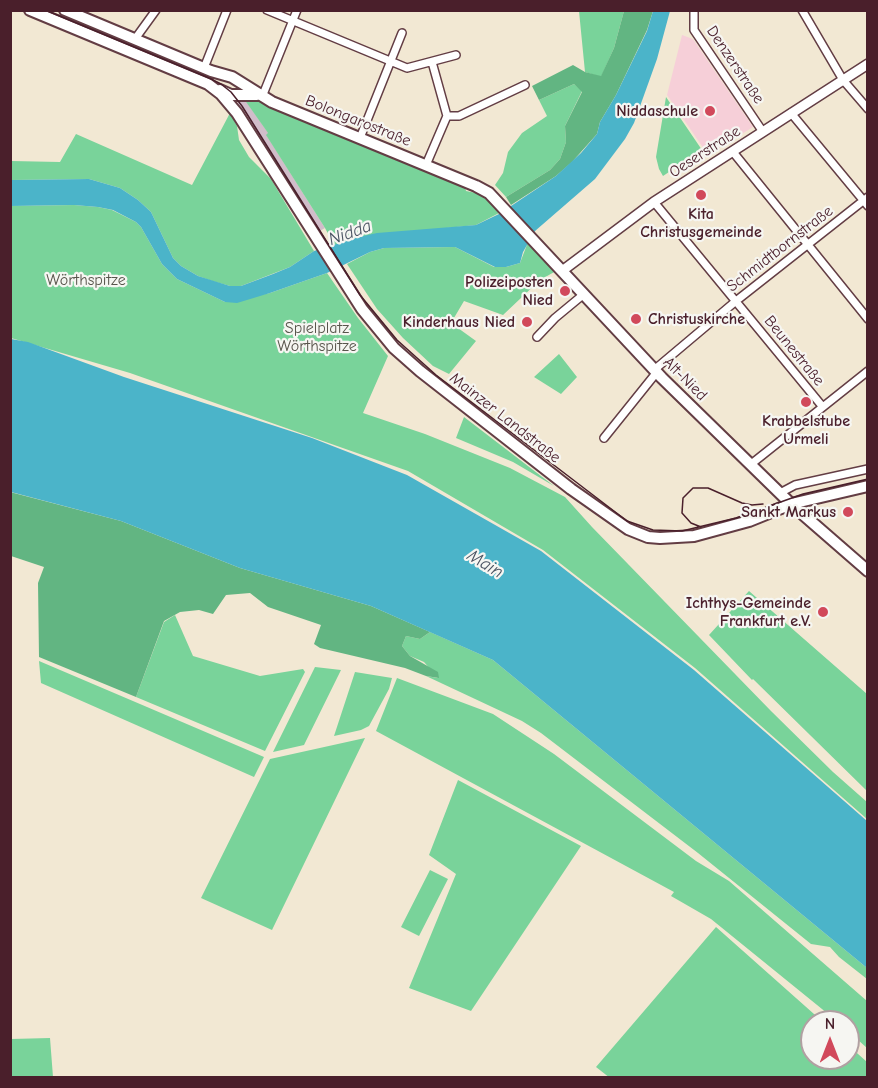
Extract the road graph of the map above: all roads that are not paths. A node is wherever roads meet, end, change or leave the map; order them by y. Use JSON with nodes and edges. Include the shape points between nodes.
{"nodes":[{"id":1,"x":30,"y":10,"type":"edge"},
{"id":2,"x":156,"y":10,"type":"edge"},
{"id":3,"x":227,"y":10,"type":"edge"},
{"id":4,"x":267,"y":10,"type":"edge"},
{"id":5,"x":297,"y":10,"type":"edge"},
{"id":6,"x":694,"y":10,"type":"edge"},
{"id":7,"x":802,"y":10,"type":"edge"},
{"id":8,"x":72,"y":12,"type":"edge"},
{"id":9,"x":293,"y":22,"type":"junction"},
{"id":10,"x":402,"y":33,"type":"dead end"},
{"id":11,"x":135,"y":39,"type":"junction"},
{"id":12,"x":456,"y":55,"type":"dead end"},
{"id":13,"x":391,"y":61,"type":"junction"},
{"id":14,"x":432,"y":62,"type":"junction"},
{"id":15,"x":867,"y":64,"type":"edge"},
{"id":16,"x":207,"y":69,"type":"junction"},
{"id":17,"x":843,"y":80,"type":"junction"},
{"id":18,"x":208,"y":84,"type":"junction"},
{"id":19,"x":525,"y":85,"type":"dead end"},
{"id":20,"x":238,"y":91,"type":"junction"},
{"id":21,"x":260,"y":96,"type":"junction"},
{"id":22,"x":867,"y":109,"type":"edge"},
{"id":23,"x":237,"y":113,"type":"junction"},
{"id":24,"x":791,"y":113,"type":"junction"},
{"id":25,"x":447,"y":117,"type":"junction"},
{"id":26,"x":763,"y":132,"type":"junction"},
{"id":27,"x":360,"y":138,"type":"junction"},
{"id":28,"x":733,"y":152,"type":"junction"},
{"id":29,"x":426,"y":165,"type":"junction"},
{"id":30,"x":866,"y":201,"type":"edge"},
{"id":31,"x":654,"y":202,"type":"junction"},
{"id":32,"x":808,"y":244,"type":"junction"},
{"id":33,"x":560,"y":268,"type":"junction"},
{"id":34,"x":584,"y":294,"type":"junction"},
{"id":35,"x":736,"y":301,"type":"junction"},
{"id":36,"x":867,"y":319,"type":"edge"},
{"id":37,"x":537,"y":337,"type":"dead end"},
{"id":38,"x":656,"y":371,"type":"junction"},
{"id":39,"x":867,"y":371,"type":"edge"},
{"id":40,"x":822,"y":406,"type":"junction"},
{"id":41,"x":604,"y":438,"type":"dead end"},
{"id":42,"x":750,"y":465,"type":"junction"},
{"id":43,"x":867,"y":468,"type":"edge"},
{"id":44,"x":867,"y":486,"type":"edge"},
{"id":45,"x":780,"y":493,"type":"junction"},
{"id":46,"x":791,"y":504,"type":"junction"},
{"id":47,"x":867,"y":571,"type":"edge"}],
"edges":[{"from":1,"to":18,"type":"main road"},
{"from":2,"to":11,"type":"street"},
{"from":3,"to":16,"type":"street"},
{"from":4,"to":9,"type":"street"},
{"from":5,"to":9,"type":"street"},
{"from":6,"to":26,"type":"street","name":"Denzerstraße","via":[[694,30]]},
{"from":7,"to":17,"type":"street"},
{"from":8,"to":11,"type":"main road"},
{"from":9,"to":13,"type":"street"},
{"from":9,"to":21,"type":"street"},
{"from":10,"to":13,"type":"street"},
{"from":11,"to":16,"type":"main road"},
{"from":12,"to":14,"type":"street"},
{"from":13,"to":14,"type":"street","via":[[407,68]]},
{"from":13,"to":27,"type":"street"},
{"from":14,"to":25,"type":"street"},
{"from":15,"to":17,"type":"street","name":"Oeserstraße"},
{"from":16,"to":20,"type":"main road"},
{"from":16,"to":20,"type":"main road","via":[[232,77]]},
{"from":17,"to":22,"type":"street"},
{"from":17,"to":24,"type":"street","name":"Oeserstraße"},
{"from":18,"to":20,"type":"main road"},
{"from":18,"to":23,"type":"main road"},
{"from":19,"to":25,"type":"street","via":[[459,116]]},
{"from":20,"to":21,"type":"main road","name":"Bolongarostraße"},
{"from":20,"to":23,"type":"main road"},
{"from":21,"to":27,"type":"main road","name":"Bolongarostraße"},
{"from":23,"to":46,"type":"main road","name":"Mainzer Landstraße","via":[[374,325],[411,364],[571,489],[628,529],[648,537],[685,538],[712,533]]},
{"from":24,"to":26,"type":"street","name":"Oeserstraße"},
{"from":24,"to":30,"type":"street"},
{"from":25,"to":29,"type":"street"},
{"from":26,"to":28,"type":"street","name":"Oeserstraße"},
{"from":27,"to":29,"type":"main road","name":"Bolongarostraße"},
{"from":28,"to":31,"type":"street","name":"Oeserstraße"},
{"from":28,"to":32,"type":"street"},
{"from":29,"to":33,"type":"main road","name":"Bolongarostraße","via":[[484,190]]},
{"from":30,"to":32,"type":"street","name":"Schmidtbornstraße"},
{"from":31,"to":33,"type":"street","name":"Oeserstraße"},
{"from":31,"to":35,"type":"street","name":"Beunestraße"},
{"from":32,"to":35,"type":"street","name":"Schmidtbornstraße"},
{"from":32,"to":36,"type":"street"},
{"from":33,"to":34,"type":"main road","name":"Alt-Nied"},
{"from":34,"to":37,"type":"street"},
{"from":34,"to":38,"type":"main road","name":"Alt-Nied"},
{"from":35,"to":38,"type":"street","name":"Schmidtbornstraße"},
{"from":35,"to":40,"type":"street","name":"Beunestraße"},
{"from":38,"to":41,"type":"street","name":"Schmidtbornstraße"},
{"from":38,"to":42,"type":"main road","name":"Alt-Nied"},
{"from":39,"to":40,"type":"street"},
{"from":40,"to":42,"type":"street"},
{"from":42,"to":45,"type":"main road","name":"Alt-Nied"},
{"from":43,"to":45,"type":"street","via":[[795,485]]},
{"from":44,"to":46,"type":"main road","name":"Mainzer Landstraße"},
{"from":45,"to":46,"type":"main road","name":"Alt-Nied"},
{"from":46,"to":47,"type":"main road","name":"Alt-Nied"}]}
